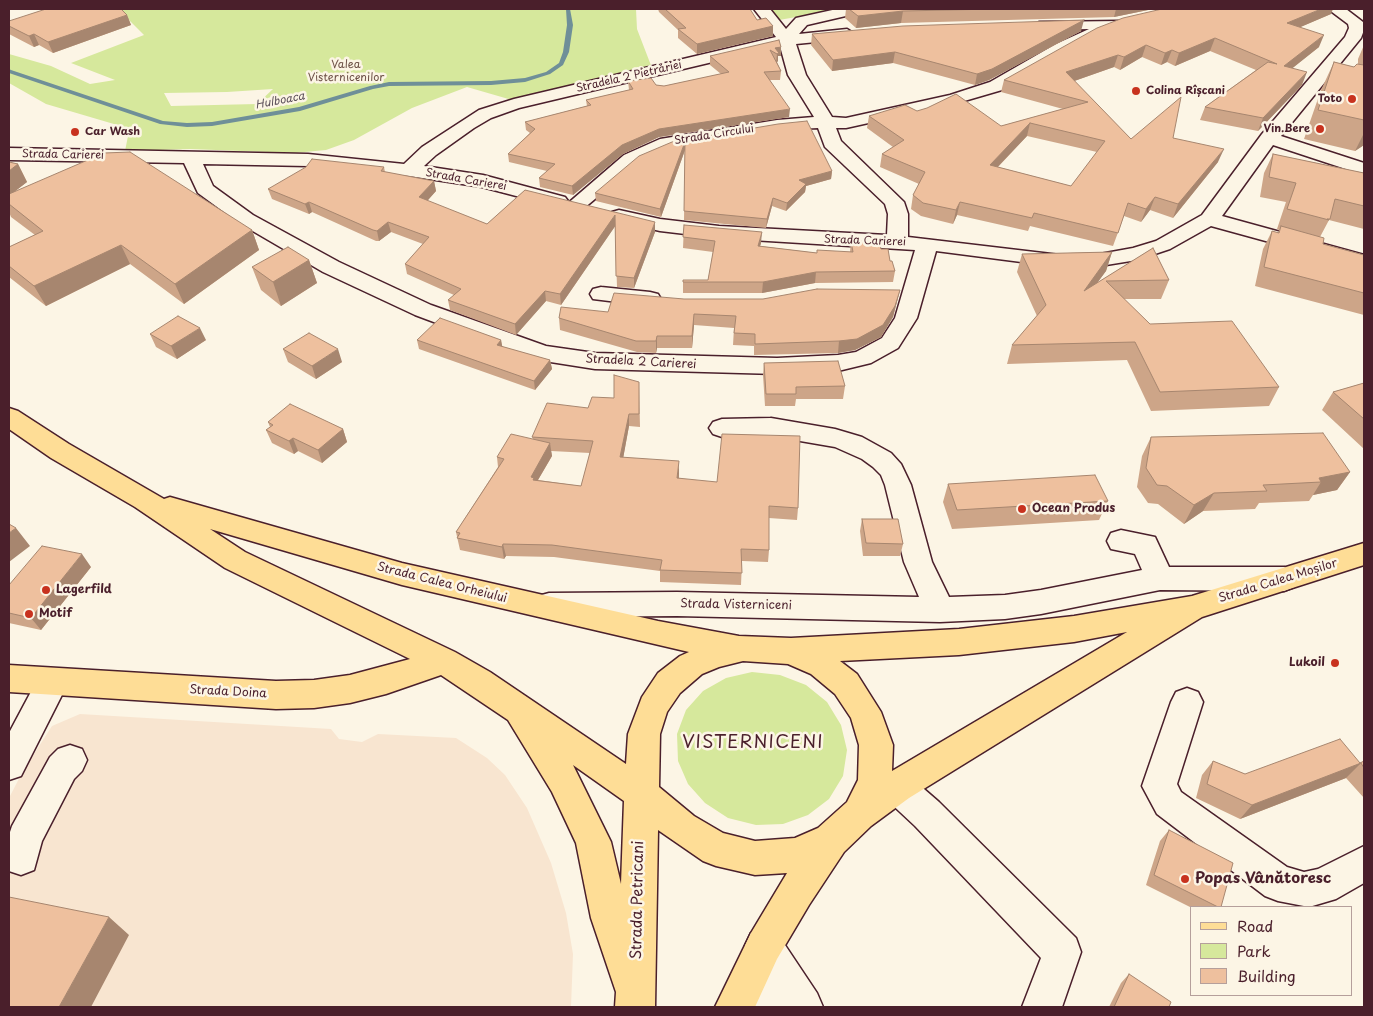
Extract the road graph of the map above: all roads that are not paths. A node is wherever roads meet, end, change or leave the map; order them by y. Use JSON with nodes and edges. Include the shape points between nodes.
{"nodes":[{"id":1,"x":762,"y":9,"type":"edge"},
{"id":2,"x":858,"y":9,"type":"edge"},
{"id":3,"x":1336,"y":9,"type":"edge"},
{"id":4,"x":1131,"y":20,"type":"edge"},
{"id":5,"x":1114,"y":24,"type":"junction"},
{"id":6,"x":1030,"y":25,"type":"edge"},
{"id":7,"x":859,"y":33,"type":"edge"},
{"id":8,"x":786,"y":39,"type":"junction"},
{"id":9,"x":1355,"y":49,"type":"edge"},
{"id":10,"x":825,"y":123,"type":"junction"},
{"id":11,"x":1269,"y":138,"type":"junction"},
{"id":12,"x":9,"y":154,"type":"edge"},
{"id":13,"x":191,"y":158,"type":"junction"},
{"id":14,"x":1364,"y":169,"type":"edge"},
{"id":15,"x":409,"y":170,"type":"junction"},
{"id":16,"x":576,"y":205,"type":"junction"},
{"id":17,"x":1209,"y":219,"type":"junction"},
{"id":18,"x":897,"y":241,"type":"junction"},
{"id":19,"x":928,"y":244,"type":"junction"},
{"id":20,"x":1364,"y":262,"type":"edge"},
{"id":21,"x":601,"y":294,"type":"dead end"},
{"id":22,"x":666,"y":300,"type":"edge"},
{"id":23,"x":9,"y":417,"type":"edge"},
{"id":24,"x":722,"y":428,"type":"dead end"},
{"id":25,"x":144,"y":500,"type":"junction"},
{"id":26,"x":1133,"y":543,"type":"dead end"},
{"id":27,"x":1364,"y":554,"type":"edge"},
{"id":28,"x":1160,"y":578,"type":"junction"},
{"id":29,"x":1284,"y":579,"type":"junction"},
{"id":30,"x":531,"y":605,"type":"junction"},
{"id":31,"x":1192,"y":608,"type":"junction"},
{"id":32,"x":940,"y":610,"type":"junction"},
{"id":33,"x":743,"y":648,"type":"junction"},
{"id":34,"x":791,"y":651,"type":"junction"},
{"id":35,"x":444,"y":661,"type":"junction"},
{"id":36,"x":9,"y":679,"type":"edge"},
{"id":37,"x":52,"y":683,"type":"junction"},
{"id":38,"x":1187,"y":702,"type":"dead end"},
{"id":39,"x":516,"y":708,"type":"junction"},
{"id":40,"x":70,"y":760,"type":"dead end"},
{"id":41,"x":9,"y":765,"type":"edge"},
{"id":42,"x":897,"y":787,"type":"junction"},
{"id":43,"x":641,"y":793,"type":"junction"},
{"id":44,"x":859,"y":814,"type":"junction"},
{"id":45,"x":831,"y":840,"type":"junction"},
{"id":46,"x":21,"y":858,"type":"dead end"},
{"id":47,"x":1364,"y":864,"type":"edge"},
{"id":48,"x":764,"y":946,"type":"junction"},
{"id":49,"x":636,"y":1003,"type":"edge"},
{"id":50,"x":735,"y":1007,"type":"edge"},
{"id":51,"x":774,"y":1007,"type":"edge"},
{"id":52,"x":803,"y":1007,"type":"edge"},
{"id":53,"x":1042,"y":1007,"type":"edge"}],
"edges":[{"from":1,"to":8,"type":"street"},
{"from":2,"to":8,"type":"street","via":[[802,21]]},
{"from":3,"to":9,"type":"street","name":"Strada Carierei","via":[[1356,24]]},
{"from":4,"to":5,"type":"street","name":"Strada Circului"},
{"from":5,"to":6,"type":"street"},
{"from":5,"to":10,"type":"street","name":"Strada Circului","via":[[1070,43],[982,91],[858,121]]},
{"from":7,"to":8,"type":"street","name":"Stradela 2 Pietrăriei"},
{"from":8,"to":10,"type":"street","via":[[797,75],[821,111]]},
{"from":8,"to":15,"type":"street","name":"Stradela 2 Pietrăriei","via":[[514,104],[485,114],[429,152]]},
{"from":9,"to":11,"type":"street","name":"Strada Carierei"},
{"from":10,"to":16,"type":"street","name":"Strada Circului","via":[[778,125],[667,143],[631,159]]},
{"from":10,"to":18,"type":"street","via":[[832,143],[894,202],[898,214]]},
{"from":11,"to":14,"type":"street"},
{"from":11,"to":17,"type":"street","name":"Strada Carierei"},
{"from":12,"to":13,"type":"street","name":"Strada Carierei"},
{"from":13,"to":15,"type":"street","name":"Strada Carierei","via":[[308,160]]},
{"from":13,"to":19,"type":"street","name":"Stradela 2 Carierei","via":[[205,189],[246,219],[331,267],[423,310],[544,353],[595,361],[777,366],[838,363],[863,358],[890,343],[906,318],[903,291]]},
{"from":15,"to":16,"type":"street","name":"Strada Carierei","via":[[483,182]]},
{"from":16,"to":18,"type":"street","name":"Strada Carierei","via":[[660,225],[719,232]]},
{"from":17,"to":19,"type":"street","name":"Strada Carierei","via":[[1163,245],[1137,254],[1100,260],[1030,258]]},
{"from":17,"to":20,"type":"street"},
{"from":18,"to":19,"type":"street","name":"Strada Carierei"},
{"from":21,"to":22,"type":"street"},
{"from":23,"to":25,"type":"main road","name":"Strada Calea Orheiului","via":[[60,452]]},
{"from":24,"to":32,"type":"street","via":[[772,427],[835,438],[853,443],[882,460],[898,485],[918,562]]},
{"from":25,"to":30,"type":"main road","name":"Strada Calea Orheiului","via":[[402,574]]},
{"from":25,"to":35,"type":"main road","name":"Strada Calea Orheiului","via":[[235,560]]},
{"from":26,"to":28,"type":"street"},
{"from":27,"to":29,"type":"main road","name":"Strada Calea Moșilor"},
{"from":28,"to":29,"type":"street","name":"Strada Visterniceni"},
{"from":28,"to":32,"type":"street","name":"Strada Visterniceni","via":[[1032,603]]},
{"from":29,"to":31,"type":"main road","name":"Strada Calea Moșilor"},
{"from":30,"to":32,"type":"street","name":"Strada Visterniceni","via":[[676,604]]},
{"from":30,"to":33,"type":"main road","name":"Strada Calea Orheiului","via":[[658,634]]},
{"from":31,"to":34,"type":"main road","via":[[1016,637]]},
{"from":31,"to":42,"type":"main road"},
{"from":33,"to":34,"type":"main road"},
{"from":33,"to":43,"type":"main road","name":"Strada Petricani","via":[[714,655],[692,665],[669,683],[653,707],[644,734]]},
{"from":34,"to":44,"type":"main road","via":[[822,665],[846,684],[865,712],[876,745],[875,781]]},
{"from":35,"to":37,"type":"main road","name":"Strada Doina","via":[[386,680],[314,694],[276,695]]},
{"from":35,"to":39,"type":"main road","name":"Strada Calea Orheiului"},
{"from":36,"to":37,"type":"main road","name":"Strada Doina"},
{"from":37,"to":41,"type":"street"},
{"from":38,"to":47,"type":"street","via":[[1159,786],[1169,803],[1278,884],[1304,890],[1323,886]]},
{"from":39,"to":43,"type":"main road","name":"Strada Calea Orheiului"},
{"from":39,"to":49,"type":"main road","via":[[564,781],[593,842],[610,918]]},
{"from":40,"to":46,"type":"street","via":[[62,768],[25,838]]},
{"from":42,"to":44,"type":"main road"},
{"from":42,"to":53,"type":"street","via":[[1062,952]]},
{"from":43,"to":45,"type":"main road","name":"Strada Calea Orheiului","via":[[682,828],[716,849],[740,855],[755,858],[796,855]]},
{"from":43,"to":49,"type":"main road","name":"Strada Petricani"},
{"from":44,"to":45,"type":"main road"},
{"from":45,"to":48,"type":"main road"},
{"from":48,"to":50,"type":"main road"},
{"from":48,"to":51,"type":"street"},
{"from":48,"to":52,"type":"street"}]}
